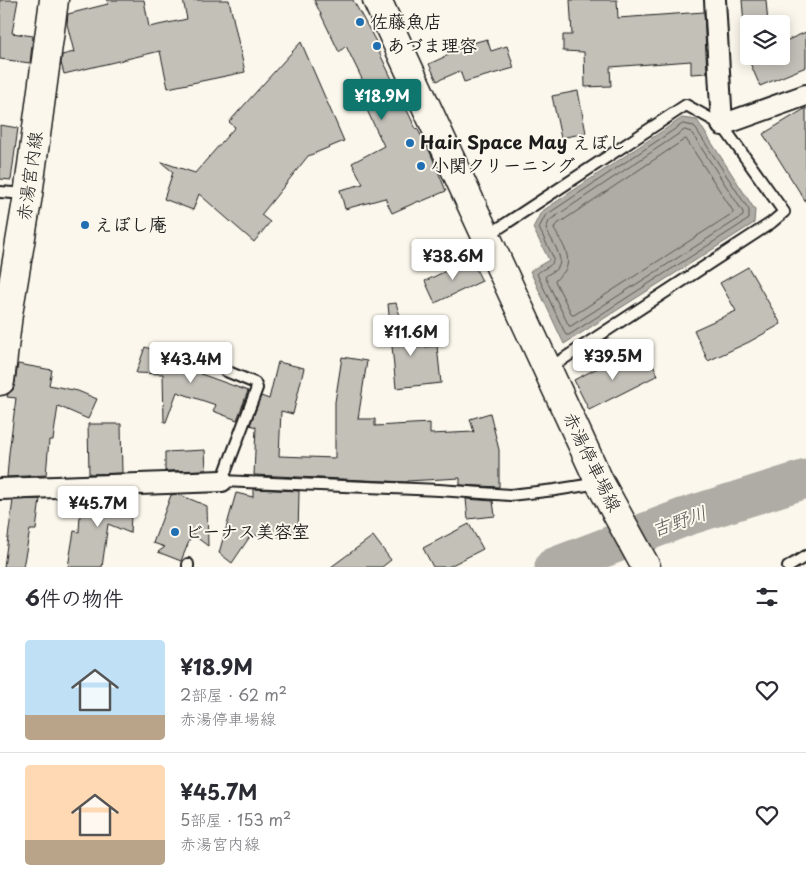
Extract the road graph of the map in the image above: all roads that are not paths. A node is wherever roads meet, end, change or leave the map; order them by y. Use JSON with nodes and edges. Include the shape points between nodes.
{"nodes":[{"id":1,"x":54,"y":0,"type":"edge"},
{"id":2,"x":377,"y":0,"type":"edge"},
{"id":3,"x":715,"y":0,"type":"edge"},
{"id":4,"x":806,"y":95,"type":"edge"},
{"id":5,"x":722,"y":125,"type":"junction"},
{"id":6,"x":0,"y":192,"type":"edge"},
{"id":7,"x":28,"y":195,"type":"junction"},
{"id":8,"x":487,"y":236,"type":"junction"},
{"id":9,"x":4,"y":316,"type":"edge"},
{"id":10,"x":547,"y":370,"type":"junction"},
{"id":11,"x":226,"y":372,"type":"dead end"},
{"id":12,"x":0,"y":381,"type":"edge"},
{"id":13,"x":222,"y":481,"type":"junction"},
{"id":14,"x":600,"y":483,"type":"junction"},
{"id":15,"x":0,"y":489,"type":"edge"},
{"id":16,"x":806,"y":556,"type":"edge"},
{"id":17,"x":646,"y":567,"type":"edge"},
{"id":18,"x":788,"y":567,"type":"edge"}],
"edges":[{"from":1,"to":7,"type":"main road","name":"赤湯宮内線"},
{"from":2,"to":8,"type":"main road","name":"赤湯停車場線"},
{"from":3,"to":5,"type":"street"},
{"from":4,"to":5,"type":"street"},
{"from":5,"to":8,"type":"lane","via":[[686,105]]},
{"from":5,"to":10,"type":"lane","via":[[784,212]]},
{"from":6,"to":7,"type":"lane"},
{"from":7,"to":9,"type":"main road","name":"赤湯宮内線"},
{"from":8,"to":10,"type":"main road","name":"赤湯停車場線"},
{"from":9,"to":12,"type":"main road","name":"赤湯宮内線"},
{"from":10,"to":14,"type":"main road","name":"赤湯停車場線"},
{"from":11,"to":13,"type":"lane","via":[[255,382],[257,388]]},
{"from":13,"to":14,"type":"lane","via":[[510,495]]},
{"from":13,"to":15,"type":"street"},
{"from":14,"to":17,"type":"main road","name":"赤湯停車場線"},
{"from":16,"to":18,"type":"lane"}]}
